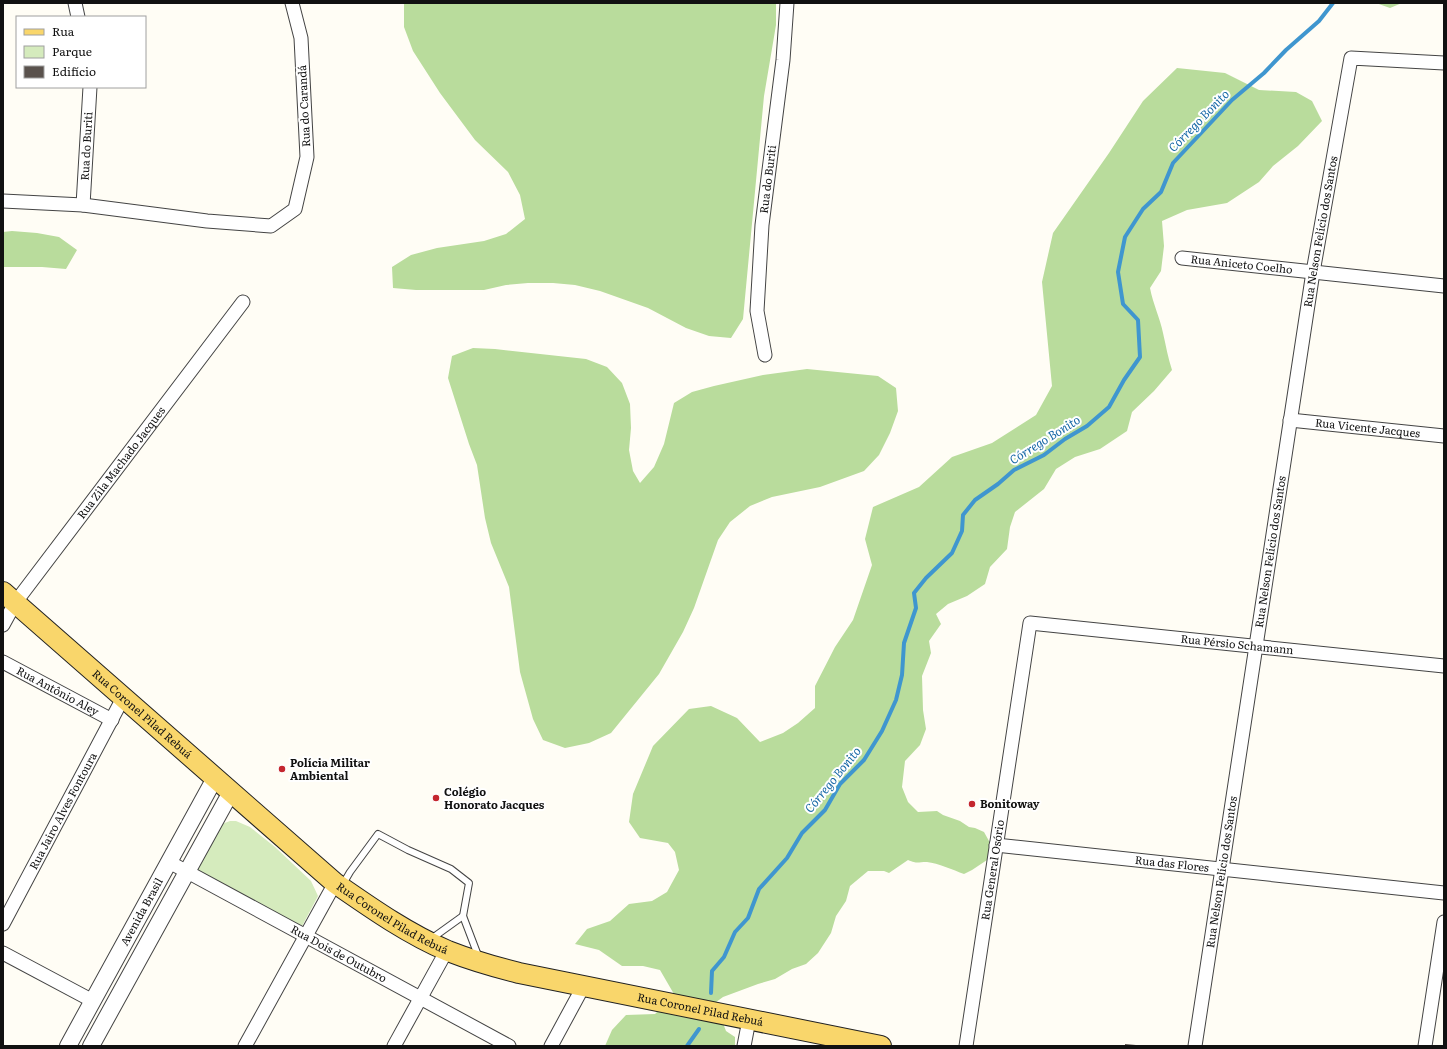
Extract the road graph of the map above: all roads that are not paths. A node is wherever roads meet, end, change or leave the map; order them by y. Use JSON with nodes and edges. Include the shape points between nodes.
{"nodes":[{"id":1,"x":75,"y":3,"type":"edge"},
{"id":2,"x":292,"y":3,"type":"edge"},
{"id":3,"x":787,"y":3,"type":"edge"},
{"id":4,"x":78,"y":16,"type":"edge"},
{"id":5,"x":1444,"y":63,"type":"edge"},
{"id":6,"x":90,"y":88,"type":"edge"},
{"id":7,"x":3,"y":201,"type":"edge"},
{"id":8,"x":83,"y":205,"type":"junction"},
{"id":9,"x":1182,"y":258,"type":"dead end"},
{"id":10,"x":1313,"y":272,"type":"junction"},
{"id":11,"x":1444,"y":286,"type":"edge"},
{"id":12,"x":243,"y":302,"type":"dead end"},
{"id":13,"x":765,"y":354,"type":"dead end"},
{"id":14,"x":1290,"y":420,"type":"junction"},
{"id":15,"x":1444,"y":436,"type":"edge"},
{"id":16,"x":9,"y":597,"type":"edge"},
{"id":17,"x":1030,"y":623,"type":"joint"},
{"id":18,"x":3,"y":625,"type":"edge"},
{"id":19,"x":1256,"y":646,"type":"junction"},
{"id":20,"x":3,"y":662,"type":"edge"},
{"id":21,"x":1444,"y":666,"type":"edge"},
{"id":22,"x":124,"y":698,"type":"junction"},
{"id":23,"x":112,"y":720,"type":"junction"},
{"id":24,"x":215,"y":778,"type":"junction"},
{"id":25,"x":232,"y":792,"type":"junction"},
{"id":26,"x":996,"y":845,"type":"junction"},
{"id":27,"x":169,"y":862,"type":"junction"},
{"id":28,"x":1222,"y":869,"type":"junction"},
{"id":29,"x":188,"y":872,"type":"junction"},
{"id":30,"x":338,"y":885,"type":"junction"},
{"id":31,"x":1444,"y":893,"type":"edge"},
{"id":32,"x":463,"y":916,"type":"junction"},
{"id":33,"x":1444,"y":922,"type":"edge"},
{"id":34,"x":3,"y":924,"type":"edge"},
{"id":35,"x":306,"y":936,"type":"junction"},
{"id":36,"x":428,"y":941,"type":"junction"},
{"id":37,"x":447,"y":950,"type":"junction"},
{"id":38,"x":3,"y":953,"type":"edge"},
{"id":39,"x":481,"y":963,"type":"junction"},
{"id":40,"x":583,"y":987,"type":"junction"},
{"id":41,"x":421,"y":998,"type":"junction"},
{"id":42,"x":93,"y":1001,"type":"junction"},
{"id":43,"x":750,"y":1020,"type":"junction"},
{"id":44,"x":856,"y":1044,"type":"edge"},
{"id":45,"x":68,"y":1046,"type":"edge"},
{"id":46,"x":91,"y":1046,"type":"edge"},
{"id":47,"x":245,"y":1046,"type":"edge"},
{"id":48,"x":394,"y":1046,"type":"edge"},
{"id":49,"x":509,"y":1046,"type":"edge"},
{"id":50,"x":551,"y":1046,"type":"edge"},
{"id":51,"x":744,"y":1046,"type":"edge"},
{"id":52,"x":881,"y":1046,"type":"edge"},
{"id":53,"x":966,"y":1046,"type":"edge"},
{"id":54,"x":1195,"y":1046,"type":"edge"},
{"id":55,"x":1425,"y":1046,"type":"edge"}],
"edges":[{"from":1,"to":4,"type":"street"},
{"from":2,"to":8,"type":"street","name":"Rua do Carandá","via":[[301,38],[307,157],[295,209],[271,226],[207,221]]},
{"from":3,"to":13,"type":"street","name":"Rua do Buriti","via":[[783,60],[762,225],[757,311]]},
{"from":5,"to":10,"type":"street","name":"Rua Nelson Felício dos Santos","via":[[1351,58]]},
{"from":6,"to":8,"type":"street","name":"Rua do Buriti"},
{"from":7,"to":8,"type":"street"},
{"from":9,"to":10,"type":"street","name":"Rua Aniceto Coelho"},
{"from":10,"to":11,"type":"street","name":"Rua Aniceto Coelho"},
{"from":10,"to":14,"type":"street","name":"Rua Nelson Felício dos Santos"},
{"from":12,"to":16,"type":"street","name":"Rua Zila Machado Jacques"},
{"from":14,"to":15,"type":"street","name":"Rua Vicente Jacques"},
{"from":14,"to":19,"type":"street","name":"Rua Nelson Felício dos Santos"},
{"from":16,"to":18,"type":"street","name":"Rua Zila Machado Jacques"},
{"from":16,"to":22,"type":"main road","name":"Rua Coronel Pilad Rebuá"},
{"from":17,"to":19,"type":"street","name":"Rua Pérsio Schamann"},
{"from":17,"to":26,"type":"street","name":"Rua General Osório"},
{"from":19,"to":21,"type":"street","name":"Rua Pérsio Schamann"},
{"from":19,"to":28,"type":"street","name":"Rua Nelson Felício dos Santos"},
{"from":20,"to":23,"type":"street","name":"Rua Antônio Aley"},
{"from":22,"to":23,"type":"street","name":"Rua Jairo Alves Fontoura"},
{"from":22,"to":24,"type":"main road","name":"Rua Coronel Pilad Rebuá"},
{"from":23,"to":34,"type":"street","name":"Rua Jairo Alves Fontoura"},
{"from":24,"to":25,"type":"main road","name":"Rua Coronel Pilad Rebuá"},
{"from":24,"to":27,"type":"street","name":"Avenida Brasil"},
{"from":25,"to":29,"type":"street","name":"Avenida Brasil"},
{"from":25,"to":30,"type":"main road","name":"Rua Coronel Pilad Rebuá"},
{"from":26,"to":28,"type":"street","name":"Rua das Flores"},
{"from":26,"to":53,"type":"street","name":"Rua General Osório"},
{"from":27,"to":29,"type":"street","name":"Rua Dois de Outubro"},
{"from":27,"to":42,"type":"street","name":"Avenida Brasil"},
{"from":28,"to":31,"type":"street","name":"Rua das Flores"},
{"from":28,"to":54,"type":"street","name":"Rua Nelson Felício dos Santos"},
{"from":29,"to":35,"type":"street","name":"Rua Dois de Outubro"},
{"from":29,"to":46,"type":"street","name":"Avenida Brasil"},
{"from":30,"to":32,"type":"lane","via":[[378,834],[451,869],[469,883]]},
{"from":30,"to":35,"type":"street"},
{"from":30,"to":36,"type":"main road","name":"Rua Coronel Pilad Rebuá","via":[[370,908]]},
{"from":32,"to":36,"type":"lane"},
{"from":32,"to":39,"type":"lane"},
{"from":33,"to":55,"type":"street"},
{"from":35,"to":41,"type":"street","name":"Rua Dois de Outubro"},
{"from":35,"to":47,"type":"street"},
{"from":36,"to":37,"type":"main road","name":"Rua Coronel Pilad Rebuá"},
{"from":37,"to":39,"type":"main road","name":"Rua Coronel Pilad Rebuá"},
{"from":37,"to":41,"type":"street"},
{"from":38,"to":42,"type":"street"},
{"from":39,"to":40,"type":"main road","name":"Rua Coronel Pilad Rebuá"},
{"from":40,"to":43,"type":"main road","name":"Rua Coronel Pilad Rebuá"},
{"from":40,"to":50,"type":"street"},
{"from":41,"to":48,"type":"street"},
{"from":41,"to":49,"type":"street","name":"Rua Dois de Outubro"},
{"from":42,"to":45,"type":"street","name":"Avenida Brasil"},
{"from":43,"to":44,"type":"main road","name":"Rua Coronel Pilad Rebuá"},
{"from":43,"to":51,"type":"street"},
{"from":44,"to":52,"type":"main road","name":"Rua Coronel Pilad Rebuá"}]}
